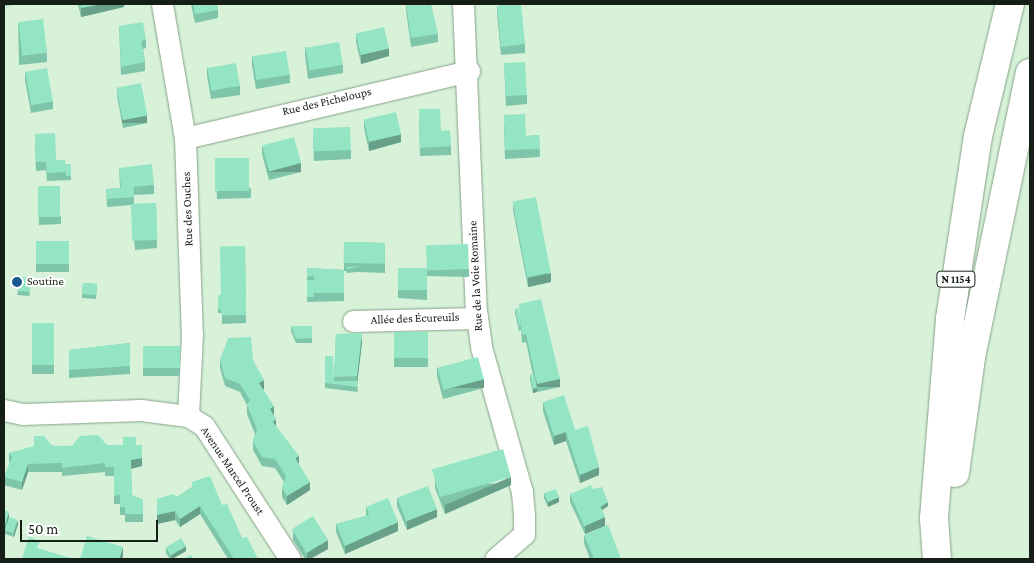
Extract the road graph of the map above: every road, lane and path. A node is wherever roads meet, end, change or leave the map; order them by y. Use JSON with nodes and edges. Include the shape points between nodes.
{"nodes":[{"id":1,"x":162,"y":4,"type":"edge"},
{"id":2,"x":463,"y":4,"type":"edge"},
{"id":3,"x":1010,"y":4,"type":"edge"},
{"id":4,"x":469,"y":71,"type":"junction"},
{"id":5,"x":1030,"y":73,"type":"edge"},
{"id":6,"x":185,"y":138,"type":"junction"},
{"id":7,"x":477,"y":318,"type":"junction"},
{"id":8,"x":354,"y":321,"type":"dead end"},
{"id":9,"x":4,"y":410,"type":"edge"},
{"id":10,"x":188,"y":416,"type":"junction"},
{"id":11,"x":290,"y":559,"type":"edge"},
{"id":12,"x":495,"y":559,"type":"edge"},
{"id":13,"x":937,"y":559,"type":"edge"},
{"id":14,"x":946,"y":559,"type":"edge"}],
"edges":[{"from":1,"to":6,"type":"street","name":"Rue des Ouches"},
{"from":2,"to":4,"type":"street","name":"Rue de la Voie Romaine"},
{"from":3,"to":13,"type":"main road","number":"N 1154","via":[[978,136],[950,319],[934,518]]},
{"from":4,"to":6,"type":"street","name":"Rue des Picheloups"},
{"from":4,"to":7,"type":"street","name":"Rue de la Voie Romaine"},
{"from":5,"to":14,"type":"main road","number":"N 1154","via":[[970,357]]},
{"from":6,"to":10,"type":"street","name":"Rue des Ouches","via":[[192,334]]},
{"from":7,"to":8,"type":"street","name":"Allée des Écureuils"},
{"from":7,"to":12,"type":"street","name":"Rue de la Voie Romaine","via":[[481,347],[522,492],[524,534]]},
{"from":9,"to":10,"type":"street","name":"Avenue Marcel Proust","via":[[23,414],[140,410]]},
{"from":10,"to":11,"type":"street","name":"Avenue Marcel Proust","via":[[204,426]]}]}
